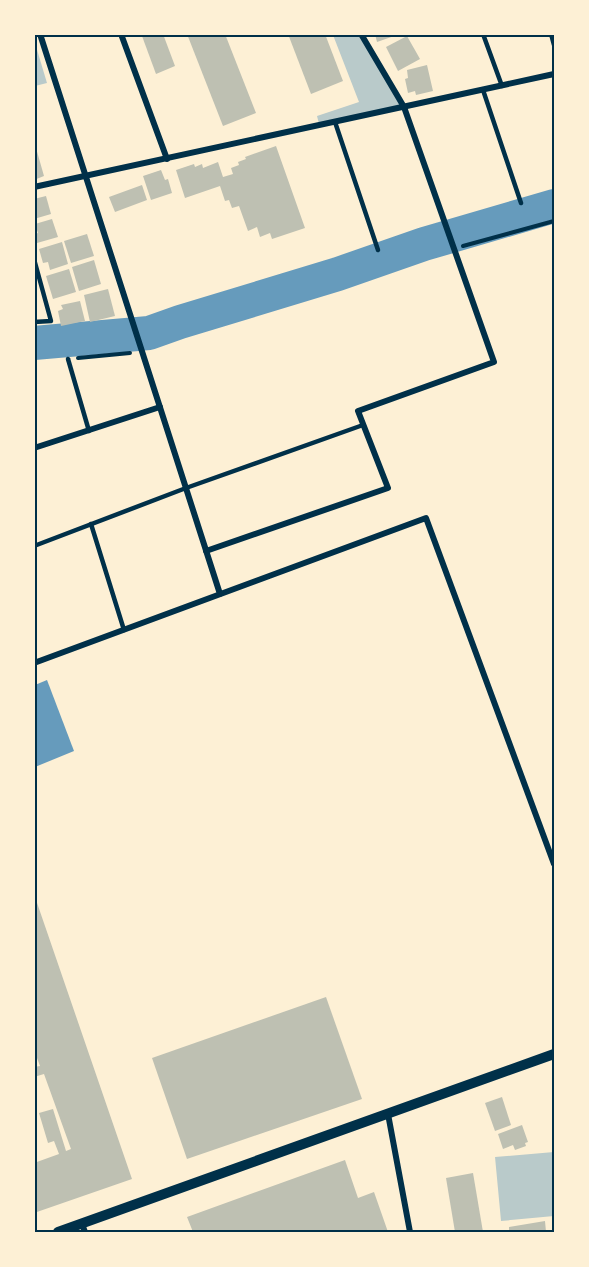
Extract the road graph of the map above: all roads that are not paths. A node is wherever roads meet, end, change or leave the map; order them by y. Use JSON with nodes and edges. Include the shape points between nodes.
{"nodes":[{"id":1,"x":40,"y":34,"type":"edge"},
{"id":2,"x":121,"y":34,"type":"edge"},
{"id":3,"x":361,"y":34,"type":"edge"},
{"id":4,"x":483,"y":34,"type":"edge"},
{"id":5,"x":551,"y":34,"type":"edge"},
{"id":6,"x":555,"y":45,"type":"edge"},
{"id":7,"x":554,"y":75,"type":"edge"},
{"id":8,"x":502,"y":86,"type":"junction"},
{"id":9,"x":483,"y":90,"type":"junction"},
{"id":10,"x":404,"y":107,"type":"junction"},
{"id":11,"x":335,"y":122,"type":"junction"},
{"id":12,"x":167,"y":159,"type":"junction"},
{"id":13,"x":87,"y":176,"type":"junction"},
{"id":14,"x":34,"y":187,"type":"edge"},
{"id":15,"x":521,"y":203,"type":"dead end"},
{"id":16,"x":378,"y":250,"type":"dead end"},
{"id":17,"x":34,"y":258,"type":"edge"},
{"id":18,"x":34,"y":322,"type":"edge"},
{"id":19,"x":68,"y":359,"type":"road end"},
{"id":20,"x":160,"y":407,"type":"junction"},
{"id":21,"x":363,"y":425,"type":"junction"},
{"id":22,"x":89,"y":431,"type":"junction"},
{"id":23,"x":34,"y":448,"type":"edge"},
{"id":24,"x":186,"y":488,"type":"junction"},
{"id":25,"x":91,"y":524,"type":"junction"},
{"id":26,"x":34,"y":546,"type":"edge"},
{"id":27,"x":206,"y":551,"type":"junction"},
{"id":28,"x":220,"y":594,"type":"junction"},
{"id":29,"x":124,"y":630,"type":"junction"},
{"id":30,"x":34,"y":663,"type":"edge"},
{"id":31,"x":555,"y":864,"type":"edge"},
{"id":32,"x":555,"y":1054,"type":"edge"},
{"id":33,"x":388,"y":1114,"type":"junction"},
{"id":34,"x":83,"y":1228,"type":"edge"},
{"id":35,"x":58,"y":1233,"type":"edge"},
{"id":36,"x":411,"y":1233,"type":"edge"}],
"edges":[{"from":1,"to":13,"type":"street"},
{"from":2,"to":12,"type":"street"},
{"from":3,"to":10,"type":"street"},
{"from":4,"to":8,"type":"lane"},
{"from":5,"to":6,"type":"lane"},
{"from":7,"to":8,"type":"street"},
{"from":8,"to":9,"type":"street"},
{"from":9,"to":10,"type":"street"},
{"from":9,"to":15,"type":"lane"},
{"from":10,"to":11,"type":"street"},
{"from":10,"to":21,"type":"street","via":[[495,362],[358,411]]},
{"from":11,"to":12,"type":"street"},
{"from":11,"to":16,"type":"lane"},
{"from":12,"to":13,"type":"street"},
{"from":13,"to":14,"type":"street"},
{"from":13,"to":20,"type":"street"},
{"from":17,"to":18,"type":"lane","via":[[51,321]]},
{"from":19,"to":22,"type":"lane"},
{"from":20,"to":22,"type":"street"},
{"from":20,"to":24,"type":"street"},
{"from":21,"to":24,"type":"lane"},
{"from":21,"to":27,"type":"street","via":[[388,488]]},
{"from":22,"to":23,"type":"street"},
{"from":24,"to":25,"type":"lane"},
{"from":24,"to":27,"type":"street"},
{"from":25,"to":26,"type":"lane"},
{"from":25,"to":29,"type":"lane"},
{"from":27,"to":28,"type":"street"},
{"from":28,"to":29,"type":"street"},
{"from":28,"to":31,"type":"street","via":[[426,518]]},
{"from":29,"to":30,"type":"street"},
{"from":32,"to":33,"type":"street"},
{"from":33,"to":34,"type":"street"},
{"from":33,"to":36,"type":"street"},
{"from":34,"to":35,"type":"street"}]}
